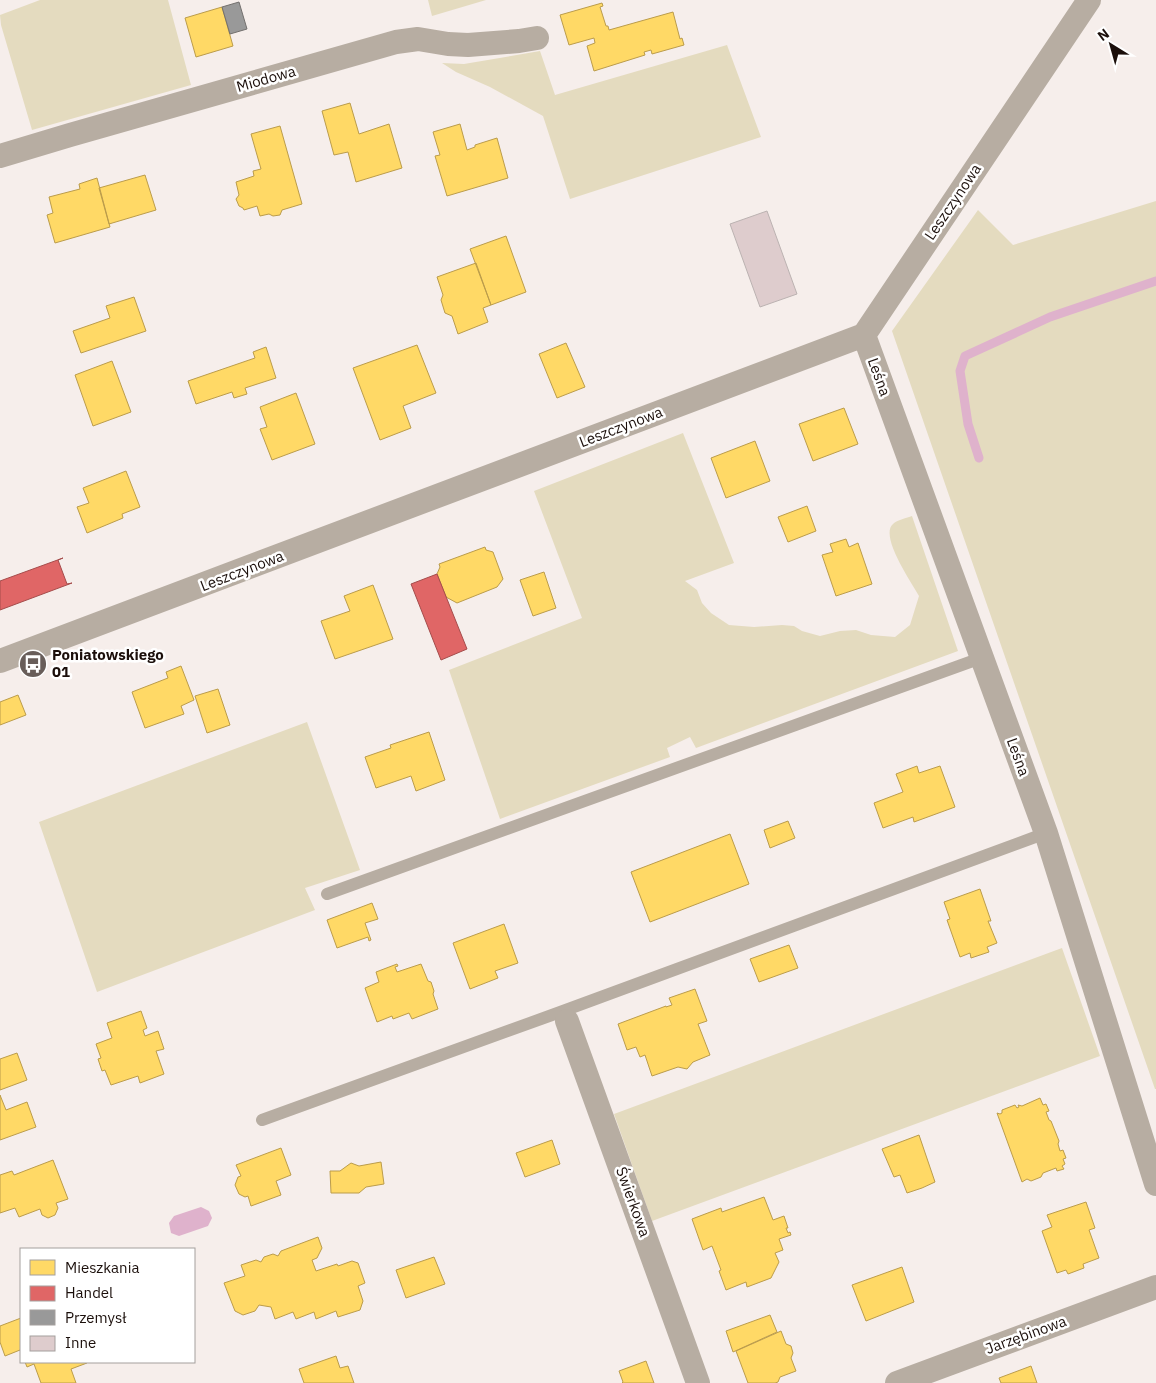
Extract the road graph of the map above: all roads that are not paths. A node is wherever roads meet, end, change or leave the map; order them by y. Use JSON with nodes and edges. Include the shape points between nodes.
{"nodes":[{"id":1,"x":1089,"y":0,"type":"edge"},
{"id":2,"x":537,"y":38,"type":"dead end"},
{"id":3,"x":0,"y":156,"type":"edge"},
{"id":4,"x":864,"y":335,"type":"junction"},
{"id":5,"x":981,"y":658,"type":"junction"},
{"id":6,"x":0,"y":661,"type":"edge"},
{"id":7,"x":1046,"y":833,"type":"junction"},
{"id":8,"x":327,"y":894,"type":"dead end"},
{"id":9,"x":567,"y":1021,"type":"dead end"},
{"id":10,"x":262,"y":1120,"type":"dead end"},
{"id":11,"x":1156,"y":1184,"type":"edge"},
{"id":12,"x":1156,"y":1287,"type":"edge"},
{"id":13,"x":698,"y":1383,"type":"edge"},
{"id":14,"x":897,"y":1383,"type":"edge"}],
"edges":[{"from":1,"to":4,"type":"street","name":"Leszczynowa"},
{"from":2,"to":3,"type":"street","name":"Miodowa","via":[[468,45],[418,39],[396,42]]},
{"from":4,"to":5,"type":"street","name":"Leśna"},
{"from":4,"to":6,"type":"street","name":"Leszczynowa"},
{"from":5,"to":7,"type":"street","name":"Leśna"},
{"from":5,"to":8,"type":"lane"},
{"from":7,"to":10,"type":"lane"},
{"from":7,"to":11,"type":"street","name":"Leśna"},
{"from":9,"to":13,"type":"street","name":"Świerkowa"},
{"from":12,"to":14,"type":"street","name":"Jarzębinowa"}]}
